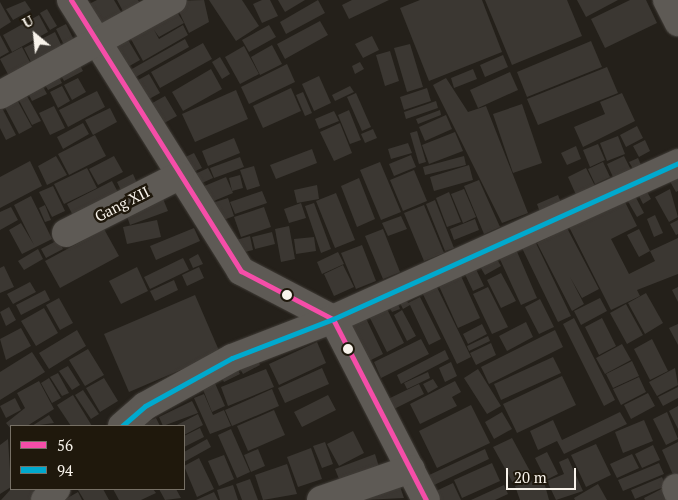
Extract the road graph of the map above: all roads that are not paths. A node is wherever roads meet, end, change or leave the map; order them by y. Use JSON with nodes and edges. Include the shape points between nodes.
{"nodes":[{"id":1,"x":71,"y":0,"type":"edge"},
{"id":2,"x":173,"y":0,"type":"edge"},
{"id":3,"x":666,"y":0,"type":"edge"},
{"id":4,"x":678,"y":22,"type":"edge"},
{"id":5,"x":96,"y":43,"type":"junction"},
{"id":6,"x":0,"y":96,"type":"edge"},
{"id":7,"x":678,"y":163,"type":"edge"},
{"id":8,"x":179,"y":176,"type":"junction"},
{"id":9,"x":66,"y":233,"type":"dead end"},
{"id":10,"x":333,"y":319,"type":"junction"},
{"id":11,"x":123,"y":425,"type":"edge"},
{"id":12,"x":411,"y":469,"type":"junction"},
{"id":13,"x":55,"y":490,"type":"edge"},
{"id":14,"x":45,"y":500,"type":"edge"},
{"id":15,"x":321,"y":500,"type":"edge"},
{"id":16,"x":426,"y":500,"type":"edge"}],
"edges":[{"from":1,"to":5,"type":"street"},
{"from":2,"to":5,"type":"street"},
{"from":3,"to":4,"type":"street"},
{"from":5,"to":6,"type":"street"},
{"from":5,"to":8,"type":"street"},
{"from":7,"to":10,"type":"street"},
{"from":8,"to":9,"type":"street","name":"Gang XII"},
{"from":8,"to":10,"type":"street","via":[[241,271]]},
{"from":10,"to":11,"type":"street","via":[[232,358],[145,406]]},
{"from":10,"to":12,"type":"street"},
{"from":12,"to":15,"type":"street"},
{"from":12,"to":16,"type":"street"},
{"from":13,"to":14,"type":"street"}]}
